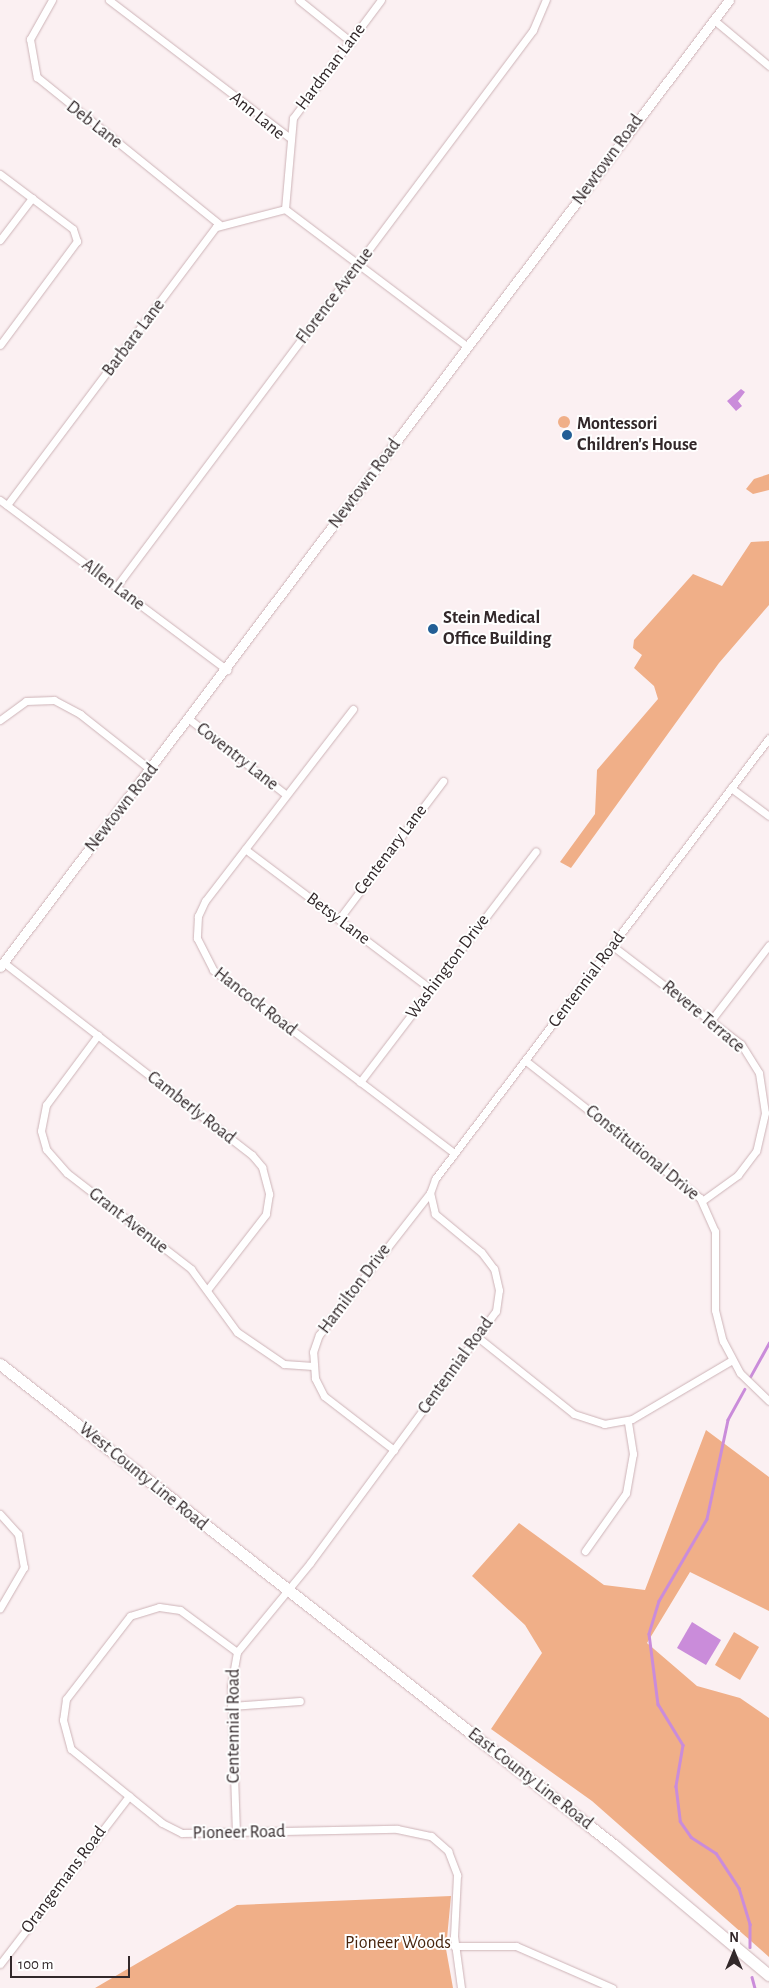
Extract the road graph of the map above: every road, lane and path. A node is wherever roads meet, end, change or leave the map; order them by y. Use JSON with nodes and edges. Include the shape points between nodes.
{"nodes":[{"id":1,"x":52,"y":0,"type":"edge"},
{"id":2,"x":109,"y":0,"type":"edge"},
{"id":3,"x":299,"y":0,"type":"edge"},
{"id":4,"x":381,"y":0,"type":"edge"},
{"id":5,"x":546,"y":0,"type":"edge"},
{"id":6,"x":729,"y":0,"type":"edge"},
{"id":7,"x":714,"y":20,"type":"junction"},
{"id":8,"x":350,"y":42,"type":"junction"},
{"id":9,"x":769,"y":54,"type":"edge"},
{"id":10,"x":762,"y":60,"type":"junction"},
{"id":11,"x":769,"y":66,"type":"edge"},
{"id":12,"x":289,"y":137,"type":"junction"},
{"id":13,"x":0,"y":174,"type":"edge"},
{"id":14,"x":32,"y":198,"type":"junction"},
{"id":15,"x":285,"y":209,"type":"junction"},
{"id":16,"x":219,"y":224,"type":"junction"},
{"id":17,"x":0,"y":240,"type":"edge"},
{"id":18,"x":358,"y":265,"type":"junction"},
{"id":19,"x":0,"y":345,"type":"edge"},
{"id":20,"x":468,"y":347,"type":"junction"},
{"id":21,"x":0,"y":500,"type":"edge"},
{"id":22,"x":8,"y":505,"type":"junction"},
{"id":23,"x":116,"y":586,"type":"junction"},
{"id":24,"x":226,"y":670,"type":"junction"},
{"id":25,"x":353,"y":708,"type":"dead end"},
{"id":26,"x":189,"y":719,"type":"junction"},
{"id":27,"x":0,"y":720,"type":"edge"},
{"id":28,"x":769,"y":738,"type":"edge"},
{"id":29,"x":151,"y":770,"type":"junction"},
{"id":30,"x":443,"y":781,"type":"dead end"},
{"id":31,"x":732,"y":788,"type":"junction"},
{"id":32,"x":286,"y":794,"type":"junction"},
{"id":33,"x":769,"y":816,"type":"edge"},
{"id":34,"x":245,"y":849,"type":"junction"},
{"id":35,"x":536,"y":851,"type":"dead end"},
{"id":36,"x":339,"y":919,"type":"junction"},
{"id":37,"x":769,"y":945,"type":"edge"},
{"id":38,"x":614,"y":946,"type":"junction"},
{"id":39,"x":2,"y":965,"type":"edge"},
{"id":40,"x":431,"y":989,"type":"junction"},
{"id":41,"x":712,"y":1019,"type":"junction"},
{"id":42,"x":98,"y":1035,"type":"junction"},
{"id":43,"x":526,"y":1061,"type":"junction"},
{"id":44,"x":360,"y":1082,"type":"junction"},
{"id":45,"x":454,"y":1153,"type":"junction"},
{"id":46,"x":430,"y":1193,"type":"junction"},
{"id":47,"x":702,"y":1201,"type":"junction"},
{"id":48,"x":207,"y":1290,"type":"junction"},
{"id":49,"x":480,"y":1339,"type":"junction"},
{"id":50,"x":732,"y":1360,"type":"junction"},
{"id":51,"x":0,"y":1364,"type":"edge"},
{"id":52,"x":313,"y":1366,"type":"junction"},
{"id":53,"x":769,"y":1401,"type":"edge"},
{"id":54,"x":628,"y":1421,"type":"junction"},
{"id":55,"x":394,"y":1450,"type":"junction"},
{"id":56,"x":0,"y":1514,"type":"edge"},
{"id":57,"x":585,"y":1551,"type":"dead end"},
{"id":58,"x":286,"y":1590,"type":"junction"},
{"id":59,"x":0,"y":1608,"type":"edge"},
{"id":60,"x":238,"y":1652,"type":"junction"},
{"id":61,"x":300,"y":1701,"type":"dead end"},
{"id":62,"x":231,"y":1706,"type":"junction"},
{"id":63,"x":128,"y":1796,"type":"junction"},
{"id":64,"x":236,"y":1834,"type":"junction"},
{"id":65,"x":454,"y":1946,"type":"junction"},
{"id":66,"x":0,"y":1964,"type":"edge"},
{"id":67,"x":769,"y":1974,"type":"edge"},
{"id":68,"x":461,"y":1988,"type":"edge"},
{"id":69,"x":612,"y":1988,"type":"edge"}],
"edges":[{"from":1,"to":16,"type":"street","name":"Deb Lane","via":[[30,39],[37,77]]},
{"from":2,"to":12,"type":"street","name":"Ann Lane"},
{"from":3,"to":8,"type":"street"},
{"from":4,"to":8,"type":"street","name":"Hardman Lane"},
{"from":5,"to":18,"type":"street","name":"Florence Avenue","via":[[533,30]]},
{"from":6,"to":7,"type":"street","name":"Newtown Road"},
{"from":7,"to":10,"type":"street"},
{"from":7,"to":20,"type":"street","name":"Newtown Road"},
{"from":8,"to":12,"type":"street","name":"Hardman Lane","via":[[299,108]]},
{"from":9,"to":10,"type":"street"},
{"from":10,"to":11,"type":"street"},
{"from":12,"to":15,"type":"street","name":"Ann Lane"},
{"from":13,"to":14,"type":"street"},
{"from":14,"to":17,"type":"street"},
{"from":14,"to":19,"type":"street","via":[[77,235],[76,245]]},
{"from":15,"to":16,"type":"street"},
{"from":15,"to":18,"type":"street"},
{"from":16,"to":22,"type":"street","name":"Barbara Lane"},
{"from":18,"to":20,"type":"street"},
{"from":18,"to":23,"type":"street","name":"Florence Avenue"},
{"from":20,"to":24,"type":"street","name":"Newtown Road"},
{"from":21,"to":22,"type":"street","name":"Allen Lane"},
{"from":22,"to":23,"type":"street","name":"Allen Lane"},
{"from":23,"to":24,"type":"street","name":"Allen Lane"},
{"from":24,"to":26,"type":"street","name":"Newtown Road"},
{"from":25,"to":32,"type":"street","name":"Hancock Road"},
{"from":26,"to":29,"type":"street","name":"Newtown Road"},
{"from":26,"to":32,"type":"street","name":"Coventry Lane"},
{"from":27,"to":29,"type":"street","via":[[26,702],[54,700]]},
{"from":28,"to":31,"type":"street","name":"Centennial Road"},
{"from":29,"to":39,"type":"street","name":"Newtown Road"},
{"from":30,"to":36,"type":"street","name":"Centenary Lane"},
{"from":31,"to":33,"type":"street"},
{"from":31,"to":38,"type":"street","name":"Centennial Road"},
{"from":32,"to":34,"type":"street","name":"Hancock Road"},
{"from":34,"to":36,"type":"street","name":"Betsy Lane"},
{"from":34,"to":44,"type":"street","name":"Hancock Road","via":[[200,910],[196,933],[204,959]]},
{"from":35,"to":40,"type":"street","name":"Washington Drive"},
{"from":36,"to":40,"type":"street","name":"Betsy Lane"},
{"from":37,"to":41,"type":"street"},
{"from":38,"to":41,"type":"street","name":"Revere Terrace"},
{"from":38,"to":43,"type":"street","name":"Centennial Road"},
{"from":39,"to":42,"type":"street","name":"Camberly Road"},
{"from":40,"to":44,"type":"street","name":"Washington Drive"},
{"from":41,"to":47,"type":"street","name":"Revere Terrace","via":[[741,1044],[756,1065],[765,1113],[759,1143],[750,1160],[738,1175]]},
{"from":42,"to":48,"type":"street","name":"Grant Avenue","via":[[46,1105],[41,1131],[46,1149],[67,1173],[191,1269]]},
{"from":42,"to":48,"type":"street","name":"Camberly Road","via":[[252,1155],[262,1167],[269,1194],[266,1214]]},
{"from":43,"to":45,"type":"street","name":"Centennial Road"},
{"from":43,"to":47,"type":"street","name":"Constitutional Drive","via":[[676,1176]]},
{"from":44,"to":45,"type":"street","name":"Hancock Road"},
{"from":45,"to":46,"type":"street","name":"Centennial Road"},
{"from":46,"to":49,"type":"street","name":"Centennial Road","via":[[431,1208],[440,1220],[481,1252],[494,1269],[499,1301]]},
{"from":46,"to":52,"type":"street","name":"Hamilton Drive","via":[[319,1335]]},
{"from":47,"to":50,"type":"street","name":"Constitutional Drive","via":[[717,1245],[715,1310]]},
{"from":48,"to":52,"type":"street","name":"Grant Avenue","via":[[231,1326],[267,1354],[284,1364]]},
{"from":49,"to":54,"type":"street","via":[[574,1414],[604,1424]]},
{"from":49,"to":55,"type":"street","name":"Centennial Road"},
{"from":50,"to":53,"type":"street","name":"Constitutional Drive"},
{"from":50,"to":54,"type":"street"},
{"from":51,"to":58,"type":"main road","name":"West County Line Road"},
{"from":52,"to":55,"type":"street","via":[[324,1396]]},
{"from":54,"to":57,"type":"street","via":[[634,1454],[626,1493]]},
{"from":55,"to":58,"type":"street","name":"Centennial Road"},
{"from":56,"to":59,"type":"street","via":[[18,1534],[24,1556],[22,1577]]},
{"from":58,"to":60,"type":"street","name":"Centennial Road"},
{"from":58,"to":67,"type":"main road","name":"East County Line Road","via":[[614,1846]]},
{"from":60,"to":62,"type":"street","name":"Centennial Road","via":[[231,1672]]},
{"from":60,"to":63,"type":"street","name":"Pioneer Road","via":[[190,1615],[170,1608],[149,1608],[123,1623],[76,1683],[64,1710],[67,1740],[78,1757]]},
{"from":61,"to":62,"type":"street"},
{"from":62,"to":64,"type":"street","name":"Centennial Road"},
{"from":63,"to":64,"type":"street","name":"Pioneer Road","via":[[182,1833]]},
{"from":63,"to":66,"type":"street","name":"Orangemans Road"},
{"from":64,"to":65,"type":"street","name":"Pioneer Road","via":[[397,1829],[431,1836],[448,1851],[457,1875]]},
{"from":65,"to":68,"type":"street","name":"Pioneer Road"},
{"from":65,"to":69,"type":"street","via":[[516,1946]]}]}
